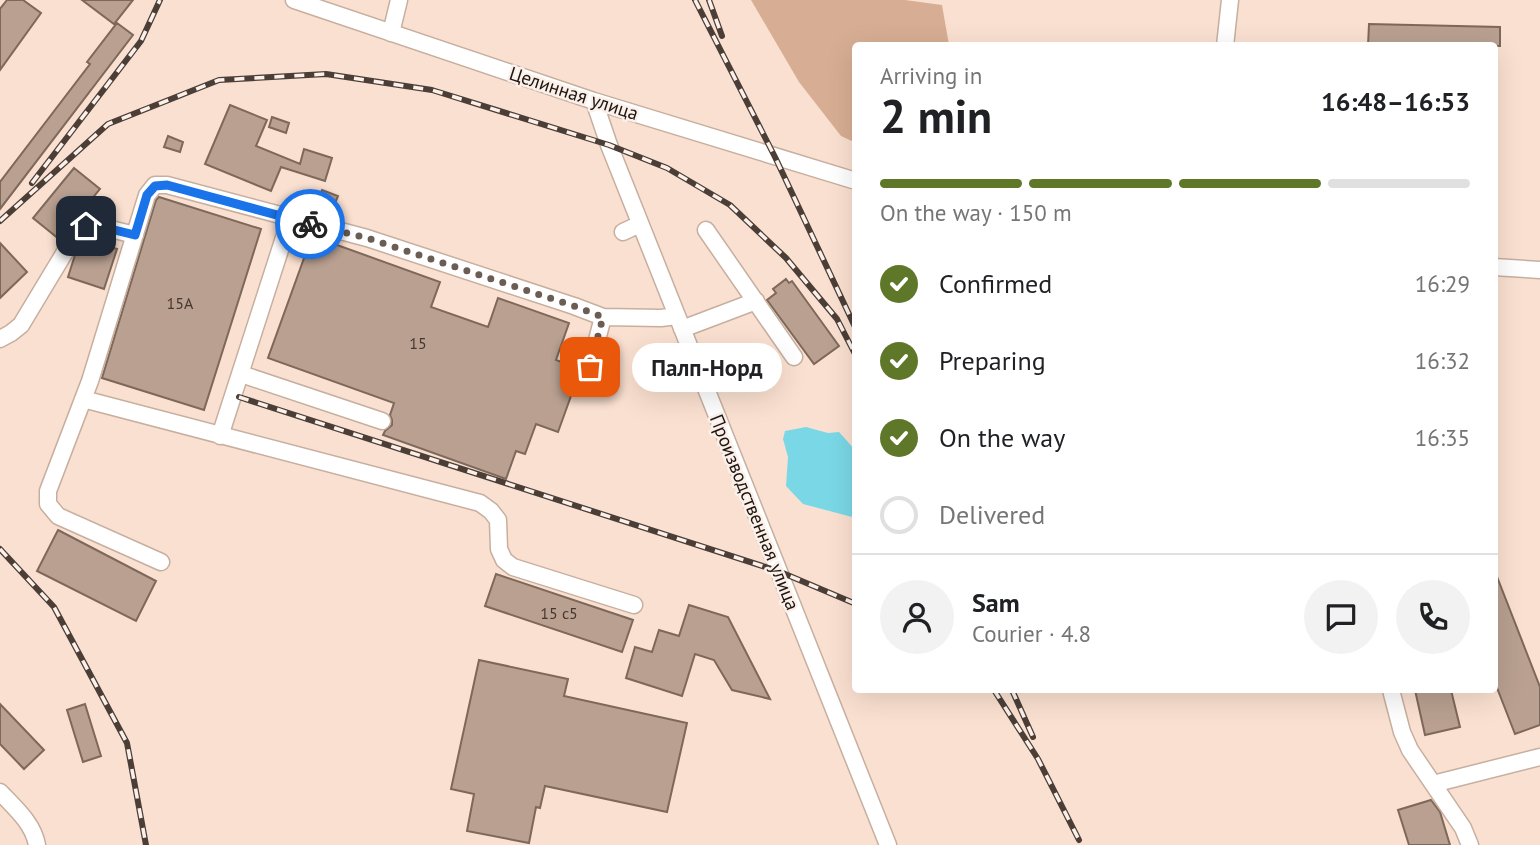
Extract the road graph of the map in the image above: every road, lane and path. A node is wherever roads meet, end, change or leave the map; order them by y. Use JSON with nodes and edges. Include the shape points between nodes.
{"nodes":[{"id":1,"x":294,"y":0,"type":"edge"},
{"id":2,"x":399,"y":0,"type":"edge"},
{"id":3,"x":1230,"y":0,"type":"edge"},
{"id":4,"x":391,"y":33,"type":"junction"},
{"id":5,"x":1225,"y":42,"type":"edge"},
{"id":6,"x":594,"y":101,"type":"junction"},
{"id":7,"x":852,"y":180,"type":"edge"},
{"id":8,"x":290,"y":219,"type":"junction"},
{"id":9,"x":640,"y":224,"type":"junction"},
{"id":10,"x":706,"y":230,"type":"dead end"},
{"id":11,"x":623,"y":232,"type":"dead end"},
{"id":12,"x":135,"y":235,"type":"junction"},
{"id":13,"x":1498,"y":267,"type":"edge"},
{"id":14,"x":1540,"y":270,"type":"edge"},
{"id":15,"x":756,"y":301,"type":"junction"},
{"id":16,"x":603,"y":317,"type":"junction"},
{"id":17,"x":679,"y":322,"type":"junction"},
{"id":18,"x":0,"y":339,"type":"edge"},
{"id":19,"x":794,"y":357,"type":"dead end"},
{"id":20,"x":590,"y":367,"type":"dead end"},
{"id":21,"x":241,"y":374,"type":"junction"},
{"id":22,"x":83,"y":399,"type":"junction"},
{"id":23,"x":382,"y":421,"type":"dead end"},
{"id":24,"x":220,"y":436,"type":"junction"},
{"id":25,"x":162,"y":562,"type":"dead end"},
{"id":26,"x":634,"y":605,"type":"dead end"},
{"id":27,"x":1392,"y":693,"type":"edge"},
{"id":28,"x":1540,"y":757,"type":"edge"},
{"id":29,"x":1433,"y":783,"type":"junction"},
{"id":30,"x":0,"y":792,"type":"edge"},
{"id":31,"x":37,"y":845,"type":"edge"},
{"id":32,"x":888,"y":845,"type":"edge"},
{"id":33,"x":1470,"y":845,"type":"edge"}],
"edges":[{"from":1,"to":4,"type":"street","name":"Целинная улица"},
{"from":2,"to":4,"type":"street"},
{"from":3,"to":5,"type":"street"},
{"from":4,"to":6,"type":"street","name":"Целинная улица"},
{"from":6,"to":7,"type":"street","name":"Целинная улица"},
{"from":6,"to":9,"type":"street","name":"Производственная улица"},
{"from":8,"to":12,"type":"street","via":[[167,185],[155,186],[147,195]]},
{"from":8,"to":16,"type":"street","via":[[367,238]]},
{"from":8,"to":21,"type":"street"},
{"from":9,"to":11,"type":"street"},
{"from":9,"to":17,"type":"street","name":"Производственная улица"},
{"from":10,"to":15,"type":"street"},
{"from":12,"to":18,"type":"street","via":[[94,225],[77,232],[21,325]]},
{"from":12,"to":22,"type":"street"},
{"from":13,"to":14,"type":"street"},
{"from":15,"to":17,"type":"street"},
{"from":15,"to":19,"type":"street"},
{"from":16,"to":17,"type":"street"},
{"from":16,"to":20,"type":"street"},
{"from":17,"to":32,"type":"street","name":"Производственная улица"},
{"from":21,"to":23,"type":"street"},
{"from":21,"to":24,"type":"street"},
{"from":22,"to":24,"type":"street"},
{"from":22,"to":25,"type":"street","via":[[48,491],[48,503],[58,516]]},
{"from":24,"to":26,"type":"street","via":[[480,503],[498,520],[499,549],[513,567]]},
{"from":27,"to":29,"type":"street","via":[[1410,750]]},
{"from":28,"to":29,"type":"street"},
{"from":29,"to":33,"type":"street"},
{"from":30,"to":31,"type":"street","via":[[29,823]]}]}
